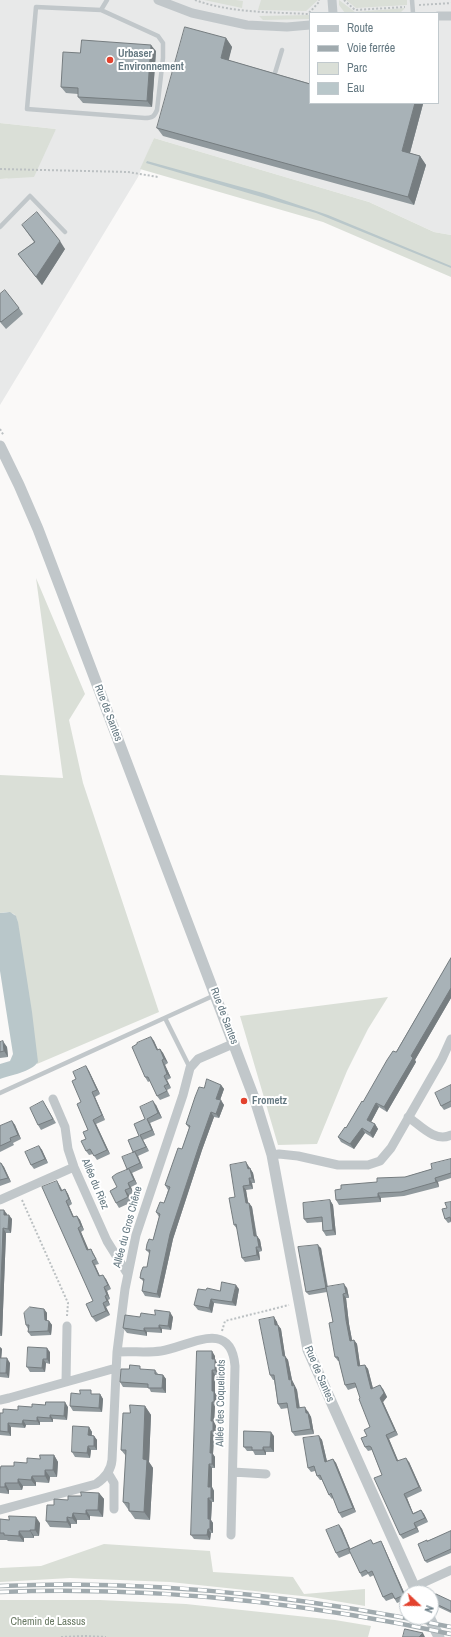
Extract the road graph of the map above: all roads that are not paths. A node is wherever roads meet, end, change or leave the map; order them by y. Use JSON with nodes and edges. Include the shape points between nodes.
{"nodes":[{"id":1,"x":107,"y":0,"type":"edge"},
{"id":2,"x":158,"y":0,"type":"edge"},
{"id":3,"x":332,"y":0,"type":"edge"},
{"id":4,"x":412,"y":0,"type":"edge"},
{"id":5,"x":101,"y":10,"type":"junction"},
{"id":6,"x":333,"y":12,"type":"edge"},
{"id":7,"x":413,"y":12,"type":"edge"},
{"id":8,"x":439,"y":16,"type":"edge"},
{"id":9,"x":451,"y":16,"type":"edge"},
{"id":10,"x":309,"y":25,"type":"edge"},
{"id":11,"x":282,"y":50,"type":"dead end"},
{"id":12,"x":275,"y":73,"type":"edge"},
{"id":13,"x":0,"y":227,"type":"edge"},
{"id":14,"x":65,"y":232,"type":"dead end"},
{"id":15,"x":0,"y":446,"type":"edge"},
{"id":16,"x":216,"y":995,"type":"junction"},
{"id":17,"x":165,"y":1018,"type":"junction"},
{"id":18,"x":451,"y":1039,"type":"edge"},
{"id":19,"x":234,"y":1043,"type":"junction"},
{"id":20,"x":190,"y":1068,"type":"junction"},
{"id":21,"x":0,"y":1093,"type":"edge"},
{"id":22,"x":53,"y":1099,"type":"dead end"},
{"id":23,"x":408,"y":1117,"type":"junction"},
{"id":24,"x":451,"y":1135,"type":"edge"},
{"id":25,"x":272,"y":1155,"type":"junction"},
{"id":26,"x":74,"y":1167,"type":"junction"},
{"id":27,"x":0,"y":1200,"type":"edge"},
{"id":28,"x":127,"y":1273,"type":"junction"},
{"id":29,"x":67,"y":1326,"type":"road end"},
{"id":30,"x":117,"y":1352,"type":"junction"},
{"id":31,"x":116,"y":1368,"type":"junction"},
{"id":32,"x":66,"y":1382,"type":"junction"},
{"id":33,"x":0,"y":1400,"type":"edge"},
{"id":34,"x":233,"y":1472,"type":"junction"},
{"id":35,"x":108,"y":1473,"type":"junction"},
{"id":36,"x":266,"y":1474,"type":"dead end"},
{"id":37,"x":114,"y":1509,"type":"dead end"},
{"id":38,"x":0,"y":1510,"type":"edge"},
{"id":39,"x":231,"y":1536,"type":"dead end"},
{"id":40,"x":451,"y":1570,"type":"edge"},
{"id":41,"x":413,"y":1585,"type":"edge"},
{"id":42,"x":424,"y":1585,"type":"edge"},
{"id":43,"x":433,"y":1625,"type":"edge"},
{"id":44,"x":439,"y":1637,"type":"edge"}],
"edges":[{"from":1,"to":5,"type":"lane"},
{"from":2,"to":10,"type":"street","via":[[192,13],[247,24],[286,27]]},
{"from":3,"to":6,"type":"street"},
{"from":4,"to":7,"type":"lane"},
{"from":5,"to":5,"type":"lane","via":[[36,7],[27,109],[145,118],[155,115],[163,43],[158,36]]},
{"from":8,"to":9,"type":"street"},
{"from":11,"to":12,"type":"lane"},
{"from":13,"to":14,"type":"lane","via":[[30,196]]},
{"from":15,"to":16,"type":"street","name":"Rue de Santes","via":[[38,529]]},
{"from":16,"to":17,"type":"lane"},
{"from":16,"to":19,"type":"street","name":"Rue de Santes"},
{"from":17,"to":20,"type":"lane"},
{"from":17,"to":21,"type":"lane"},
{"from":18,"to":23,"type":"street"},
{"from":19,"to":20,"type":"street","via":[[198,1059]]},
{"from":19,"to":25,"type":"street","name":"Rue de Santes","via":[[260,1112]]},
{"from":20,"to":28,"type":"street","name":"Allée du Gros Chêne","via":[[140,1221]]},
{"from":22,"to":26,"type":"street","name":"Allée du Riez","via":[[64,1127]]},
{"from":23,"to":24,"type":"street","via":[[436,1136],[442,1138]]},
{"from":23,"to":25,"type":"street","via":[[385,1156],[374,1164],[327,1164],[288,1155]]},
{"from":25,"to":41,"type":"street","name":"Rue de Santes","via":[[308,1350]]},
{"from":26,"to":27,"type":"street"},
{"from":26,"to":28,"type":"street","name":"Allée du Riez","via":[[107,1241]]},
{"from":28,"to":30,"type":"street","name":"Allée du Gros Chêne"},
{"from":29,"to":32,"type":"street"},
{"from":30,"to":31,"type":"street","name":"Allée du Gros Chêne"},
{"from":30,"to":34,"type":"street","name":"Allée des Coquelicots","via":[[162,1351],[206,1338],[219,1339],[230,1346],[235,1358]]},
{"from":31,"to":32,"type":"street"},
{"from":31,"to":35,"type":"street","name":"Allée du Gros Chêne","via":[[112,1460]]},
{"from":32,"to":33,"type":"street"},
{"from":34,"to":36,"type":"street"},
{"from":34,"to":39,"type":"street","name":"Allée des Coquelicots"},
{"from":35,"to":37,"type":"street","via":[[114,1483]]},
{"from":35,"to":38,"type":"street","via":[[96,1484]]},
{"from":40,"to":42,"type":"street"},
{"from":43,"to":44,"type":"street"}]}
